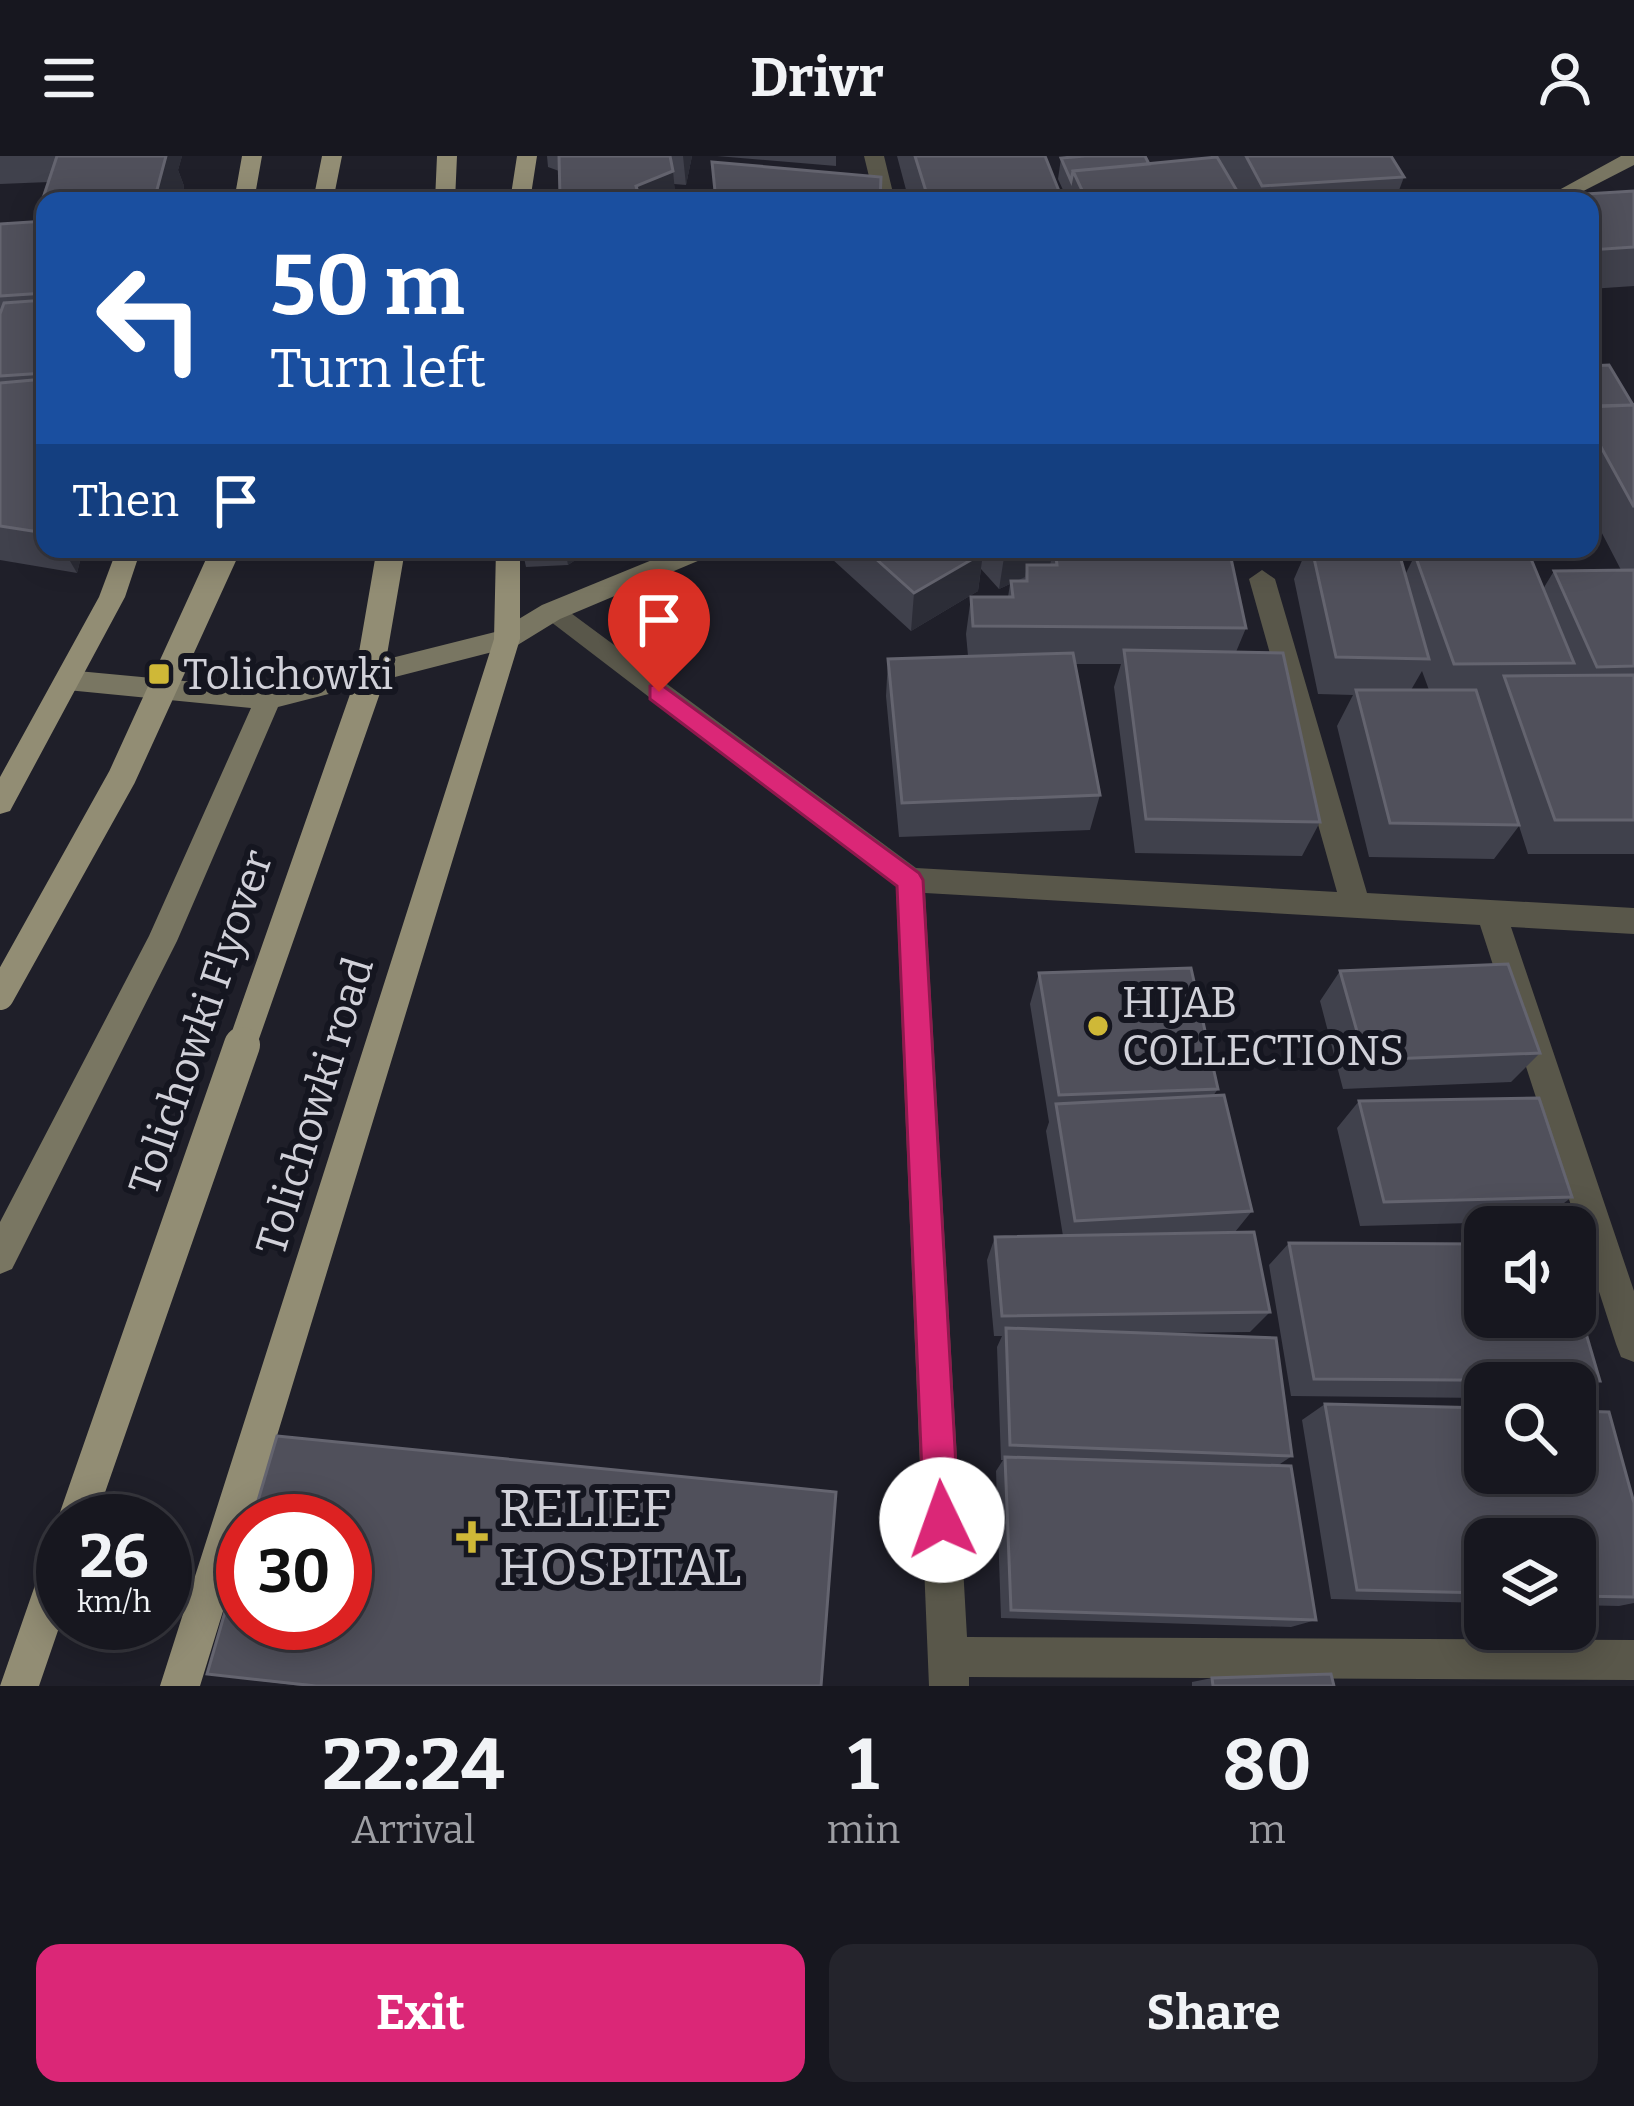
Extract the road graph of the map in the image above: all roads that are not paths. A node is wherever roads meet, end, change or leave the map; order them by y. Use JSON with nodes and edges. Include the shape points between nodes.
{"nodes":[{"id":1,"x":252,"y":156,"type":"edge"},
{"id":2,"x":332,"y":156,"type":"edge"},
{"id":3,"x":447,"y":156,"type":"edge"},
{"id":4,"x":527,"y":156,"type":"edge"},
{"id":5,"x":874,"y":156,"type":"edge"},
{"id":6,"x":1634,"y":157,"type":"edge"},
{"id":7,"x":246,"y":192,"type":"edge"},
{"id":8,"x":325,"y":192,"type":"edge"},
{"id":9,"x":445,"y":192,"type":"edge"},
{"id":10,"x":521,"y":192,"type":"edge"},
{"id":11,"x":882,"y":192,"type":"edge"},
{"id":12,"x":1566,"y":192,"type":"edge"},
{"id":13,"x":126,"y":558,"type":"edge"},
{"id":14,"x":222,"y":558,"type":"edge"},
{"id":15,"x":389,"y":558,"type":"edge"},
{"id":16,"x":508,"y":558,"type":"edge"},
{"id":17,"x":681,"y":558,"type":"edge"},
{"id":18,"x":1262,"y":579,"type":"dead end"},
{"id":19,"x":551,"y":611,"type":"junction"},
{"id":20,"x":507,"y":639,"type":"junction"},
{"id":21,"x":68,"y":680,"type":"junction"},
{"id":22,"x":268,"y":699,"type":"junction"},
{"id":23,"x":0,"y":802,"type":"edge"},
{"id":24,"x":910,"y":880,"type":"junction"},
{"id":25,"x":1356,"y":906,"type":"junction"},
{"id":26,"x":1491,"y":913,"type":"junction"},
{"id":27,"x":1634,"y":921,"type":"edge"},
{"id":28,"x":0,"y":996,"type":"edge"},
{"id":29,"x":0,"y":1257,"type":"edge"},
{"id":30,"x":1634,"y":1344,"type":"edge"},
{"id":31,"x":85,"y":1494,"type":"edge"},
{"id":32,"x":36,"y":1637,"type":"edge"},
{"id":33,"x":1634,"y":1660,"type":"edge"},
{"id":34,"x":949,"y":1671,"type":"edge"},
{"id":35,"x":19,"y":1686,"type":"edge"},
{"id":36,"x":180,"y":1686,"type":"edge"}],
"edges":[{"from":1,"to":7,"type":"main road"},
{"from":2,"to":8,"type":"main road"},
{"from":3,"to":9,"type":"main road"},
{"from":4,"to":10,"type":"main road"},
{"from":5,"to":11,"type":"street"},
{"from":6,"to":12,"type":"street"},
{"from":13,"to":21,"type":"main road"},
{"from":14,"to":28,"type":"main road","bridge":true,"via":[[153,720]]},
{"from":15,"to":31,"type":"main road","name":"Tolichowki Flyover","bridge":true,"via":[[367,688]]},
{"from":16,"to":20,"type":"main road","name":"Tolichowki road"},
{"from":17,"to":19,"type":"street"},
{"from":18,"to":25,"type":"street"},
{"from":19,"to":20,"type":"street"},
{"from":19,"to":24,"type":"street"},
{"from":20,"to":22,"type":"street"},
{"from":20,"to":36,"type":"main road","name":"Tolichowki road"},
{"from":21,"to":22,"type":"street"},
{"from":21,"to":23,"type":"main road"},
{"from":22,"to":29,"type":"street","via":[[162,941]]},
{"from":24,"to":25,"type":"street"},
{"from":24,"to":34,"type":"street"},
{"from":25,"to":26,"type":"street"},
{"from":26,"to":27,"type":"street"},
{"from":26,"to":30,"type":"street"},
{"from":32,"to":35,"type":"main road"},
{"from":33,"to":34,"type":"street"}]}
